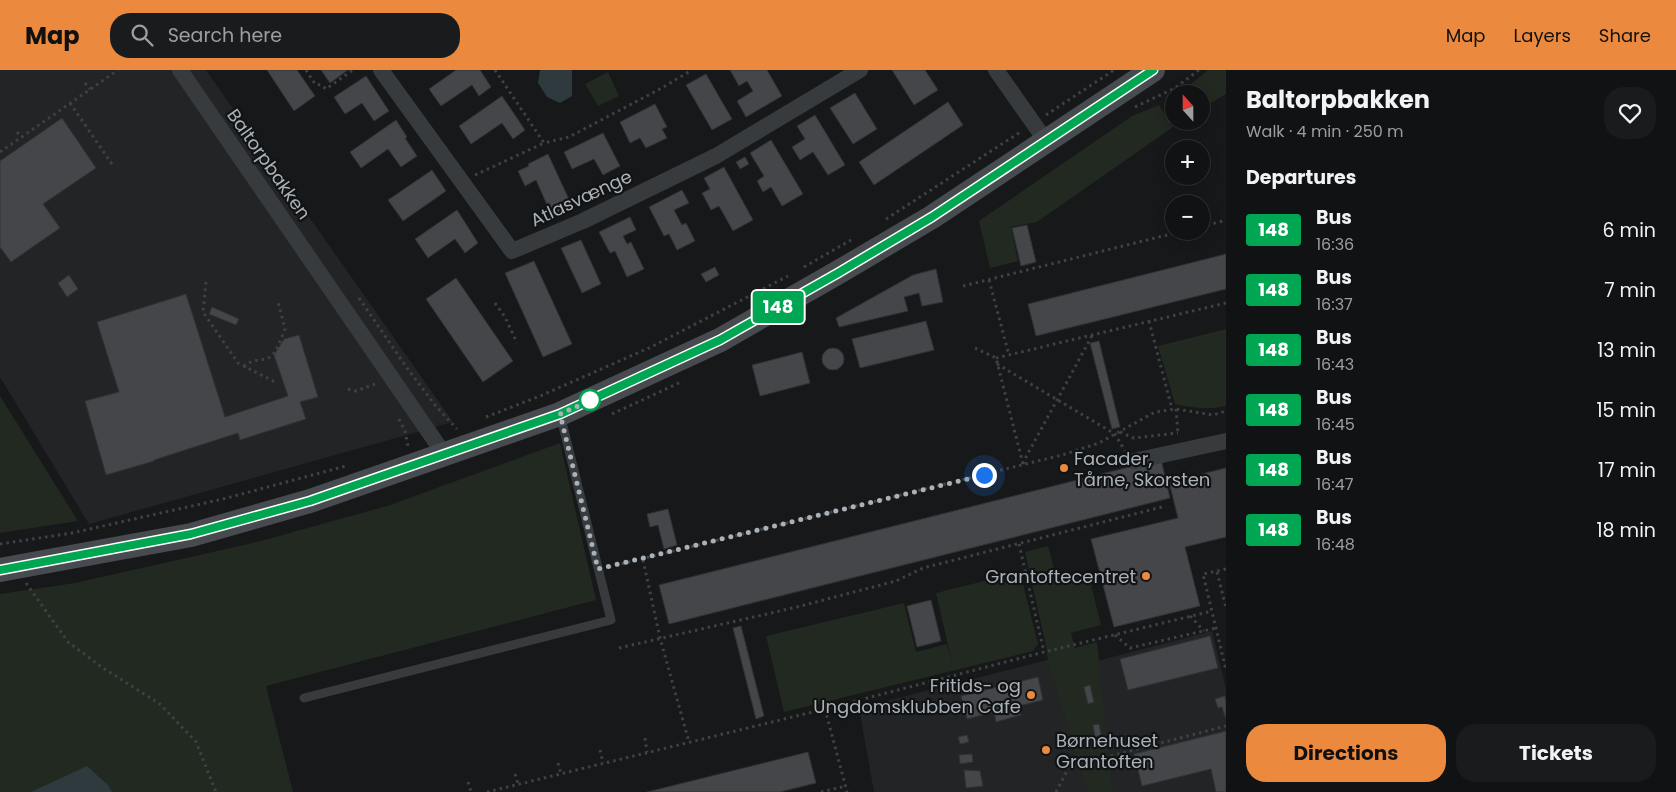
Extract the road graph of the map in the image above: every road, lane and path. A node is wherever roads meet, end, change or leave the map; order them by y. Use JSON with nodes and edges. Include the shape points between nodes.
{"nodes":[{"id":1,"x":118,"y":70,"type":"edge"},
{"id":2,"x":180,"y":70,"type":"edge"},
{"id":3,"x":306,"y":70,"type":"edge"},
{"id":4,"x":353,"y":70,"type":"edge"},
{"id":5,"x":381,"y":70,"type":"edge"},
{"id":6,"x":495,"y":70,"type":"edge"},
{"id":7,"x":692,"y":70,"type":"edge"},
{"id":8,"x":860,"y":70,"type":"edge"},
{"id":9,"x":996,"y":70,"type":"edge"},
{"id":10,"x":1114,"y":70,"type":"edge"},
{"id":11,"x":1153,"y":70,"type":"edge"},
{"id":12,"x":85,"y":83,"type":"dead end"},
{"id":13,"x":90,"y":89,"type":"junction"},
{"id":14,"x":70,"y":103,"type":"junction"},
{"id":15,"x":52,"y":108,"type":"dead end"},
{"id":16,"x":55,"y":113,"type":"junction"},
{"id":17,"x":17,"y":132,"type":"dead end"},
{"id":18,"x":1040,"y":132,"type":"junction"},
{"id":19,"x":21,"y":137,"type":"junction"},
{"id":20,"x":544,"y":143,"type":"junction"},
{"id":21,"x":0,"y":152,"type":"edge"},
{"id":22,"x":114,"y":167,"type":"dead end"},
{"id":23,"x":461,"y":182,"type":"junction"},
{"id":24,"x":1226,"y":220,"type":"edge"},
{"id":25,"x":884,"y":221,"type":"dead end"},
{"id":26,"x":1210,"y":224,"type":"edge"},
{"id":27,"x":858,"y":236,"type":"dead end"},
{"id":28,"x":1165,"y":236,"type":"edge"},
{"id":29,"x":798,"y":271,"type":"dead end"},
{"id":30,"x":789,"y":276,"type":"dead end"},
{"id":31,"x":989,"y":280,"type":"junction"},
{"id":32,"x":206,"y":282,"type":"dead end"},
{"id":33,"x":963,"y":286,"type":"dead end"},
{"id":34,"x":355,"y":294,"type":"dead end"},
{"id":35,"x":278,"y":302,"type":"dead end"},
{"id":36,"x":1226,"y":302,"type":"edge"},
{"id":37,"x":495,"y":304,"type":"dead end"},
{"id":38,"x":1149,"y":321,"type":"junction"},
{"id":39,"x":1093,"y":334,"type":"junction"},
{"id":40,"x":518,"y":343,"type":"dead end"},
{"id":41,"x":975,"y":348,"type":"dead end"},
{"id":42,"x":1009,"y":355,"type":"junction"},
{"id":43,"x":996,"y":358,"type":"junction"},
{"id":44,"x":997,"y":364,"type":"junction"},
{"id":45,"x":244,"y":366,"type":"junction"},
{"id":46,"x":277,"y":383,"type":"dead end"},
{"id":47,"x":375,"y":384,"type":"dead end"},
{"id":48,"x":348,"y":389,"type":"dead end"},
{"id":49,"x":1057,"y":400,"type":"junction"},
{"id":50,"x":1174,"y":409,"type":"junction"},
{"id":51,"x":1226,"y":411,"type":"edge"},
{"id":52,"x":560,"y":414,"type":"junction"},
{"id":53,"x":485,"y":418,"type":"dead end"},
{"id":54,"x":1120,"y":432,"type":"junction"},
{"id":55,"x":1115,"y":434,"type":"junction"},
{"id":56,"x":1226,"y":441,"type":"edge"},
{"id":57,"x":438,"y":446,"type":"junction"},
{"id":58,"x":399,"y":449,"type":"dead end"},
{"id":59,"x":1128,"y":455,"type":"joint"},
{"id":60,"x":354,"y":464,"type":"dead end"},
{"id":61,"x":1023,"y":465,"type":"junction"},
{"id":62,"x":1166,"y":506,"type":"dead end"},
{"id":63,"x":0,"y":544,"type":"edge"},
{"id":64,"x":1019,"y":544,"type":"junction"},
{"id":65,"x":643,"y":560,"type":"junction"},
{"id":66,"x":8,"y":569,"type":"edge"},
{"id":67,"x":598,"y":569,"type":"junction"},
{"id":68,"x":1226,"y":569,"type":"edge"},
{"id":69,"x":1217,"y":572,"type":"junction"},
{"id":70,"x":1226,"y":608,"type":"edge"},
{"id":71,"x":1212,"y":610,"type":"junction"},
{"id":72,"x":1190,"y":616,"type":"junction"},
{"id":73,"x":1216,"y":628,"type":"junction"},
{"id":74,"x":1205,"y":631,"type":"junction"},
{"id":75,"x":1114,"y":634,"type":"junction"},
{"id":76,"x":660,"y":638,"type":"junction"},
{"id":77,"x":619,"y":648,"type":"dead end"},
{"id":78,"x":1044,"y":652,"type":"junction"},
{"id":79,"x":1226,"y":670,"type":"edge"},
{"id":80,"x":304,"y":698,"type":"dead end"},
{"id":81,"x":826,"y":708,"type":"junction"},
{"id":82,"x":1226,"y":726,"type":"edge"},
{"id":83,"x":645,"y":738,"type":"dead end"},
{"id":84,"x":689,"y":742,"type":"junction"},
{"id":85,"x":600,"y":750,"type":"dead end"},
{"id":86,"x":647,"y":752,"type":"junction"},
{"id":87,"x":558,"y":763,"type":"dead end"},
{"id":88,"x":603,"y":763,"type":"junction"},
{"id":89,"x":515,"y":774,"type":"dead end"},
{"id":90,"x":561,"y":774,"type":"junction"},
{"id":91,"x":468,"y":782,"type":"dead end"},
{"id":92,"x":518,"y":784,"type":"junction"},
{"id":93,"x":846,"y":786,"type":"junction"},
{"id":94,"x":216,"y":792,"type":"edge"},
{"id":95,"x":471,"y":792,"type":"edge"},
{"id":96,"x":487,"y":792,"type":"edge"},
{"id":97,"x":821,"y":792,"type":"edge"},
{"id":98,"x":847,"y":792,"type":"edge"},
{"id":99,"x":1056,"y":792,"type":"edge"}],
"edges":[{"from":1,"to":13,"type":"path"},
{"from":2,"to":57,"type":"street","name":"Baltorpbakken"},
{"from":3,"to":4,"type":"path","via":[[315,84],[326,89]]},
{"from":5,"to":23,"type":"street","name":"Atlasvænge"},
{"from":6,"to":20,"type":"path"},
{"from":7,"to":20,"type":"path","via":[[569,137]]},
{"from":8,"to":23,"type":"street","name":"Atlasvænge","via":[[716,156],[583,221],[512,251]]},
{"from":9,"to":18,"type":"street"},
{"from":10,"to":18,"type":"path"},
{"from":11,"to":18,"type":"street"},
{"from":12,"to":13,"type":"path"},
{"from":13,"to":14,"type":"path"},
{"from":14,"to":16,"type":"path"},
{"from":14,"to":22,"type":"path"},
{"from":15,"to":16,"type":"path"},
{"from":16,"to":19,"type":"path"},
{"from":17,"to":19,"type":"path"},
{"from":18,"to":25,"type":"path"},
{"from":18,"to":52,"type":"street","via":[[932,217],[838,273],[720,340]]},
{"from":19,"to":21,"type":"path"},
{"from":20,"to":23,"type":"path"},
{"from":24,"to":26,"type":"path"},
{"from":27,"to":29,"type":"path"},
{"from":28,"to":31,"type":"path"},
{"from":30,"to":53,"type":"path","via":[[651,347]]},
{"from":31,"to":33,"type":"path"},
{"from":31,"to":42,"type":"path"},
{"from":32,"to":45,"type":"path","via":[[204,312],[238,363]]},
{"from":34,"to":57,"type":"path","via":[[435,405],[457,428]]},
{"from":35,"to":45,"type":"path","via":[[285,329],[274,352]]},
{"from":36,"to":38,"type":"path"},
{"from":37,"to":40,"type":"path"},
{"from":38,"to":39,"type":"path"},
{"from":38,"to":50,"type":"path"},
{"from":39,"to":42,"type":"path"},
{"from":39,"to":49,"type":"path"},
{"from":41,"to":43,"type":"path"},
{"from":42,"to":43,"type":"path"},
{"from":43,"to":44,"type":"path"},
{"from":44,"to":49,"type":"path"},
{"from":44,"to":61,"type":"path"},
{"from":45,"to":46,"type":"path"},
{"from":47,"to":48,"type":"path","via":[[356,391]]},
{"from":49,"to":55,"type":"path"},
{"from":49,"to":61,"type":"path"},
{"from":50,"to":51,"type":"path","via":[[1213,415]]},
{"from":50,"to":54,"type":"path","via":[[1155,412]]},
{"from":50,"to":54,"type":"path","via":[[1178,433],[1134,438]]},
{"from":52,"to":57,"type":"street"},
{"from":52,"to":67,"type":"lane"},
{"from":54,"to":55,"type":"path"},
{"from":55,"to":59,"type":"path"},
{"from":55,"to":61,"type":"path","via":[[1098,443]]},
{"from":56,"to":59,"type":"street"},
{"from":57,"to":58,"type":"path"},
{"from":57,"to":66,"type":"street","via":[[310,501],[191,534]]},
{"from":60,"to":63,"type":"path","via":[[223,499],[72,533]]},
{"from":61,"to":65,"type":"path"},
{"from":62,"to":64,"type":"path"},
{"from":64,"to":76,"type":"path","via":[[923,568],[896,581],[797,607]]},
{"from":64,"to":78,"type":"path"},
{"from":65,"to":67,"type":"path"},
{"from":65,"to":76,"type":"path"},
{"from":66,"to":94,"type":"path","via":[[68,642],[160,704],[196,742]]},
{"from":67,"to":80,"type":"lane","via":[[611,620]]},
{"from":68,"to":69,"type":"path"},
{"from":69,"to":70,"type":"path"},
{"from":69,"to":71,"type":"path","via":[[1203,574]]},
{"from":71,"to":72,"type":"path"},
{"from":71,"to":73,"type":"path"},
{"from":72,"to":74,"type":"path"},
{"from":72,"to":75,"type":"path"},
{"from":73,"to":74,"type":"path"},
{"from":73,"to":79,"type":"path"},
{"from":74,"to":75,"type":"path","via":[[1130,648]]},
{"from":75,"to":78,"type":"path"},
{"from":76,"to":77,"type":"path"},
{"from":76,"to":84,"type":"path"},
{"from":78,"to":81,"type":"path"},
{"from":81,"to":84,"type":"path"},
{"from":81,"to":93,"type":"path"},
{"from":82,"to":99,"type":"path","via":[[1069,766]]},
{"from":83,"to":86,"type":"path"},
{"from":84,"to":86,"type":"path"},
{"from":85,"to":88,"type":"path"},
{"from":86,"to":88,"type":"path"},
{"from":87,"to":90,"type":"path"},
{"from":88,"to":90,"type":"path"},
{"from":89,"to":92,"type":"path"},
{"from":90,"to":92,"type":"path"},
{"from":91,"to":95,"type":"path"},
{"from":92,"to":96,"type":"path"},
{"from":93,"to":97,"type":"path"},
{"from":93,"to":98,"type":"path"}]}
